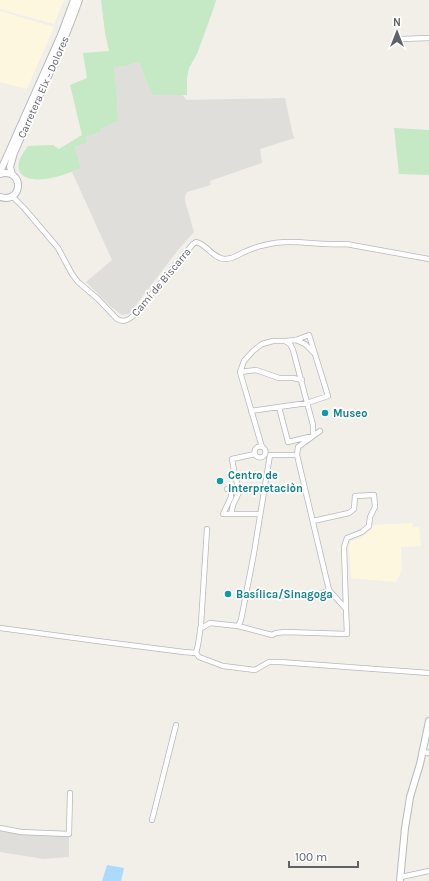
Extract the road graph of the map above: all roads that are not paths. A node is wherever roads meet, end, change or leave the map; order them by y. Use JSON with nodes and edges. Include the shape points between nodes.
{"nodes":[{"id":1,"x":74,"y":0,"type":"edge"},
{"id":2,"x":79,"y":0,"type":"edge"},
{"id":3,"x":429,"y":38,"type":"edge"},
{"id":4,"x":401,"y":39,"type":"dead end"},
{"id":5,"x":0,"y":173,"type":"edge"},
{"id":6,"x":12,"y":174,"type":"junction"},
{"id":7,"x":12,"y":196,"type":"junction"},
{"id":8,"x":2,"y":199,"type":"edge"},
{"id":9,"x":429,"y":259,"type":"edge"},
{"id":10,"x":296,"y":340,"type":"junction"},
{"id":11,"x":285,"y":341,"type":"junction"},
{"id":12,"x":316,"y":356,"type":"junction"},
{"id":13,"x":240,"y":372,"type":"junction"},
{"id":14,"x":302,"y":380,"type":"junction"},
{"id":15,"x":307,"y":403,"type":"junction"},
{"id":16,"x":279,"y":407,"type":"junction"},
{"id":17,"x":251,"y":411,"type":"junction"},
{"id":18,"x":320,"y":431,"type":"dead end"},
{"id":19,"x":313,"y":436,"type":"junction"},
{"id":20,"x":262,"y":447,"type":"junction"},
{"id":21,"x":255,"y":454,"type":"junction"},
{"id":22,"x":268,"y":455,"type":"junction"},
{"id":23,"x":297,"y":455,"type":"junction"},
{"id":24,"x":227,"y":489,"type":"dead end"},
{"id":25,"x":231,"y":514,"type":"junction"},
{"id":26,"x":260,"y":514,"type":"junction"},
{"id":27,"x":313,"y":521,"type":"junction"},
{"id":28,"x":207,"y":529,"type":"dead end"},
{"id":29,"x":329,"y":590,"type":"junction"},
{"id":30,"x":246,"y":595,"type":"junction"},
{"id":31,"x":346,"y":609,"type":"junction"},
{"id":32,"x":200,"y":626,"type":"junction"},
{"id":33,"x":238,"y":626,"type":"junction"},
{"id":34,"x":0,"y":628,"type":"edge"},
{"id":35,"x":196,"y":653,"type":"junction"},
{"id":36,"x":429,"y":673,"type":"edge"},
{"id":37,"x":429,"y":721,"type":"edge"},
{"id":38,"x":176,"y":725,"type":"dead end"},
{"id":39,"x":426,"y":753,"type":"edge"},
{"id":40,"x":70,"y":792,"type":"dead end"},
{"id":41,"x":152,"y":820,"type":"dead end"},
{"id":42,"x":0,"y":828,"type":"edge"},
{"id":43,"x":429,"y":871,"type":"edge"},
{"id":44,"x":401,"y":879,"type":"edge"}],
"edges":[{"from":1,"to":5,"type":"main road","name":"Carretera Elx - Dolores"},
{"from":2,"to":6,"type":"main road","name":"Carretera Elx - Dolores","via":[[72,22],[14,153],[10,167]]},
{"from":3,"to":4,"type":"street"},
{"from":5,"to":6,"type":"main road"},
{"from":6,"to":7,"type":"main road","name":"Carretera Elx - Dolores","via":[[18,184],[17,191]]},
{"from":7,"to":8,"type":"main road"},
{"from":7,"to":9,"type":"street","name":"Camí de Biscarra","via":[[58,248],[78,282],[121,321],[128,320],[134,315],[196,242],[223,259],[230,259],[266,245],[296,242],[346,244]]},
{"from":10,"to":11,"type":"street"},
{"from":10,"to":12,"type":"street","via":[[305,344]]},
{"from":10,"to":12,"type":"street","via":[[309,334]]},
{"from":11,"to":13,"type":"street","via":[[262,344],[244,361]]},
{"from":11,"to":14,"type":"street","via":[[293,350]]},
{"from":12,"to":15,"type":"street","via":[[328,396]]},
{"from":13,"to":14,"type":"street","via":[[256,370],[279,378]]},
{"from":13,"to":17,"type":"street"},
{"from":14,"to":15,"type":"street"},
{"from":15,"to":16,"type":"street"},
{"from":15,"to":19,"type":"street"},
{"from":16,"to":17,"type":"street"},
{"from":16,"to":19,"type":"street","via":[[288,442]]},
{"from":17,"to":20,"type":"street"},
{"from":18,"to":19,"type":"street"},
{"from":19,"to":23,"type":"street","via":[[298,447]]},
{"from":20,"to":21,"type":"street","via":[[258,447]]},
{"from":20,"to":22,"type":"street"},
{"from":21,"to":22,"type":"street","via":[[260,458]]},
{"from":21,"to":25,"type":"street","via":[[232,459],[240,492]]},
{"from":22,"to":23,"type":"street"},
{"from":22,"to":26,"type":"street"},
{"from":23,"to":27,"type":"street"},
{"from":24,"to":25,"type":"street","via":[[231,488],[231,497],[223,514]]},
{"from":25,"to":26,"type":"street"},
{"from":26,"to":30,"type":"street"},
{"from":27,"to":29,"type":"street"},
{"from":27,"to":31,"type":"street","via":[[349,512],[354,509],[355,496],[374,495],[375,507],[369,526],[348,538],[344,547]]},
{"from":28,"to":32,"type":"street"},
{"from":29,"to":30,"type":"street","via":[[318,595]]},
{"from":29,"to":31,"type":"street"},
{"from":30,"to":33,"type":"street"},
{"from":31,"to":33,"type":"street","via":[[346,634],[285,632],[272,635]]},
{"from":32,"to":33,"type":"street","via":[[210,623]]},
{"from":32,"to":35,"type":"street"},
{"from":34,"to":35,"type":"street"},
{"from":35,"to":36,"type":"street","via":[[199,657],[223,666],[255,670],[269,662],[280,662]]},
{"from":37,"to":39,"type":"main road"},
{"from":38,"to":41,"type":"street"},
{"from":39,"to":44,"type":"main road","via":[[410,797]]},
{"from":40,"to":42,"type":"street","via":[[69,834],[21,832]]},
{"from":43,"to":44,"type":"street"}]}
